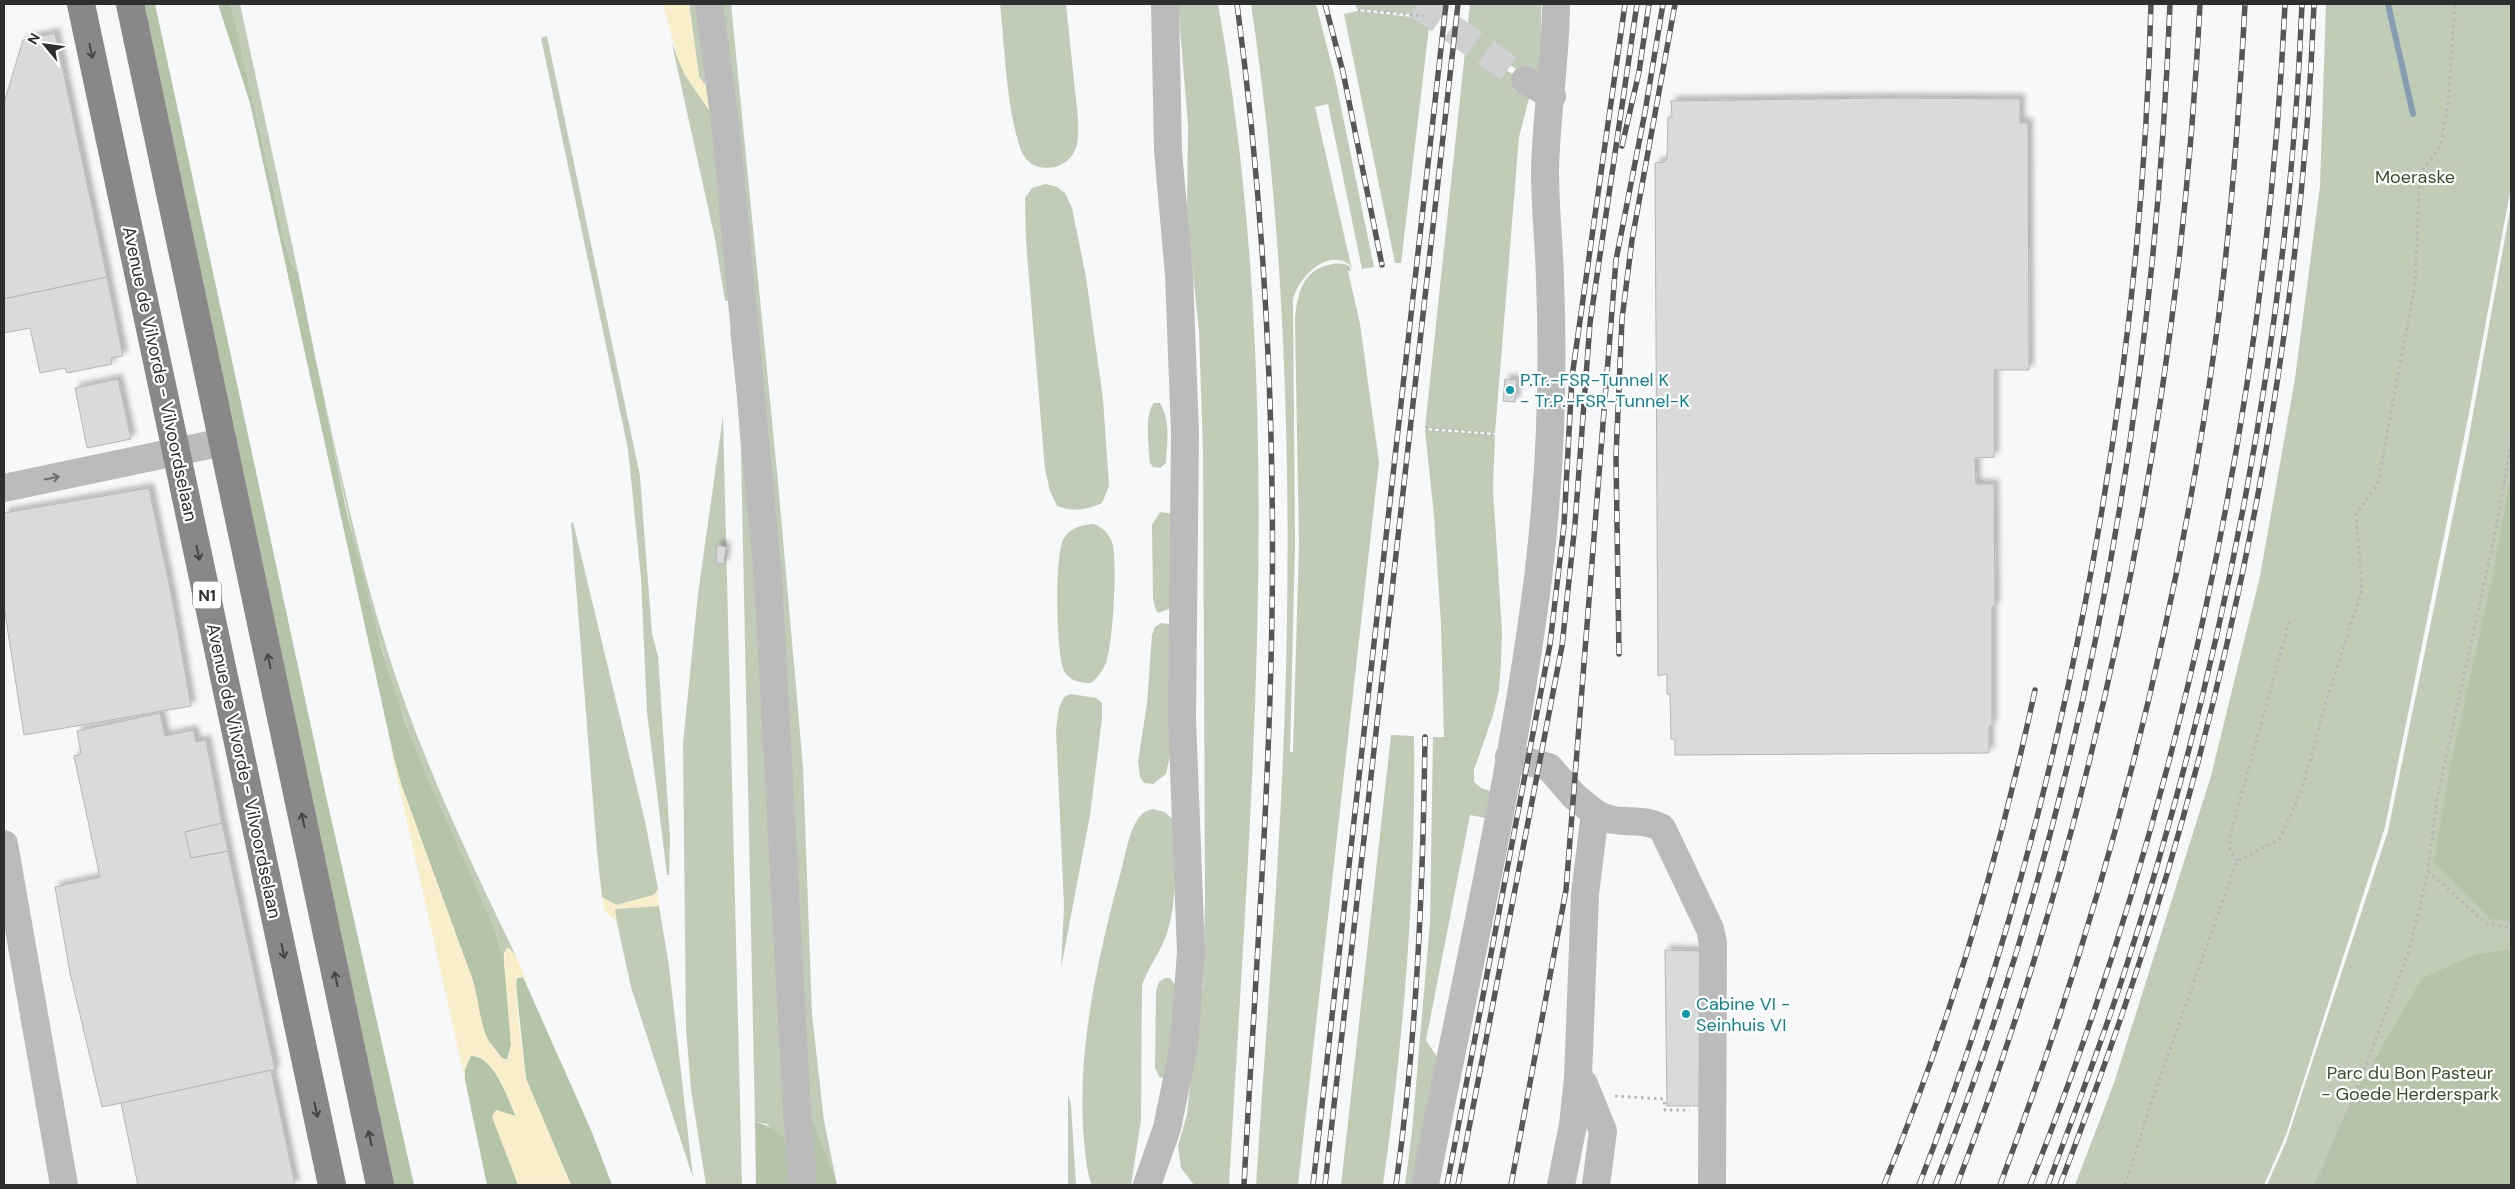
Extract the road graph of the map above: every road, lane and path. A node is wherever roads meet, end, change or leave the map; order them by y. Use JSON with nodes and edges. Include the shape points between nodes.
{"nodes":[{"id":1,"x":81,"y":4,"type":"edge"},
{"id":2,"x":130,"y":4,"type":"edge"},
{"id":3,"x":709,"y":4,"type":"edge"},
{"id":4,"x":1165,"y":4,"type":"edge"},
{"id":5,"x":1556,"y":4,"type":"edge"},
{"id":6,"x":2455,"y":4,"type":"edge"},
{"id":7,"x":1358,"y":10,"type":"dead end"},
{"id":8,"x":1424,"y":16,"type":"dead end"},
{"id":9,"x":1525,"y":80,"type":"tunnel mouth"},
{"id":10,"x":1552,"y":96,"type":"junction"},
{"id":11,"x":1426,"y":429,"type":"dead end"},
{"id":12,"x":1495,"y":434,"type":"dead end"},
{"id":13,"x":223,"y":442,"type":"junction"},
{"id":14,"x":2511,"y":444,"type":"edge"},
{"id":15,"x":176,"y":452,"type":"junction"},
{"id":16,"x":4,"y":488,"type":"edge"},
{"id":17,"x":2290,"y":619,"type":"dead end"},
{"id":18,"x":1509,"y":757,"type":"junction"},
{"id":19,"x":1595,"y":813,"type":"junction"},
{"id":20,"x":4,"y":844,"type":"edge"},
{"id":21,"x":2237,"y":861,"type":"junction"},
{"id":22,"x":2428,"y":871,"type":"junction"},
{"id":23,"x":2511,"y":928,"type":"edge"},
{"id":24,"x":1578,"y":1078,"type":"junction"},
{"id":25,"x":1593,"y":1105,"type":"junction"},
{"id":26,"x":1713,"y":1110,"type":"junction"},
{"id":27,"x":64,"y":1185,"type":"edge"},
{"id":28,"x":332,"y":1185,"type":"edge"},
{"id":29,"x":380,"y":1185,"type":"edge"},
{"id":30,"x":803,"y":1185,"type":"edge"},
{"id":31,"x":1147,"y":1185,"type":"edge"},
{"id":32,"x":1425,"y":1185,"type":"edge"},
{"id":33,"x":1560,"y":1185,"type":"edge"},
{"id":34,"x":1596,"y":1185,"type":"edge"},
{"id":35,"x":1712,"y":1185,"type":"edge"},
{"id":36,"x":2125,"y":1185,"type":"edge"},
{"id":37,"x":2320,"y":1185,"type":"edge"}],
"edges":[{"from":1,"to":15,"type":"main road","name":"Avenue de Vilvorde - Vilvoordselaan","number":"N1","one_way":true},
{"from":2,"to":13,"type":"main road"},
{"from":3,"to":30,"type":"lane","via":[[726,131],[768,578],[796,1112]]},
{"from":4,"to":31,"type":"lane","via":[[1168,151],[1179,275],[1185,433],[1182,718],[1191,952],[1182,1054],[1167,1128]]},
{"from":5,"to":10,"type":"lane"},
{"from":6,"to":21,"type":"path","via":[[2448,103],[2441,145],[2420,173],[2415,284],[2378,483],[2356,514],[2362,590],[2302,789],[2279,840]]},
{"from":7,"to":8,"type":"path"},
{"from":9,"to":10,"type":"lane"},
{"from":10,"to":18,"type":"lane","via":[[1545,171],[1551,351],[1548,472],[1538,579]]},
{"from":11,"to":12,"type":"path"},
{"from":13,"to":15,"type":"lane"},
{"from":29,"to":13,"type":"main road","one_way":true},
{"from":14,"to":22,"type":"path","via":[[2437,799]]},
{"from":16,"to":15,"type":"lane","one_way":true},
{"from":15,"to":28,"type":"main road","name":"Avenue de Vilvorde - Vilvoordselaan","number":"N1","one_way":true},
{"from":17,"to":21,"type":"path","via":[[2230,836],[2230,850]]},
{"from":18,"to":19,"type":"lane","via":[[1549,768],[1574,796]]},
{"from":18,"to":32,"type":"lane"},
{"from":19,"to":24,"type":"lane","via":[[1585,894]]},
{"from":19,"to":26,"type":"lane","via":[[1604,819],[1652,822],[1662,828],[1710,930],[1713,943]]},
{"from":20,"to":27,"type":"lane"},
{"from":21,"to":36,"type":"path"},
{"from":22,"to":23,"type":"path","via":[[2487,924]]},
{"from":22,"to":37,"type":"path","via":[[2409,951]]},
{"from":24,"to":25,"type":"lane"},
{"from":24,"to":33,"type":"lane"},
{"from":25,"to":26,"type":"path","via":[[1613,1096],[1664,1099],[1665,1110]]},
{"from":25,"to":34,"type":"lane","via":[[1603,1131]]},
{"from":26,"to":35,"type":"lane"}]}
